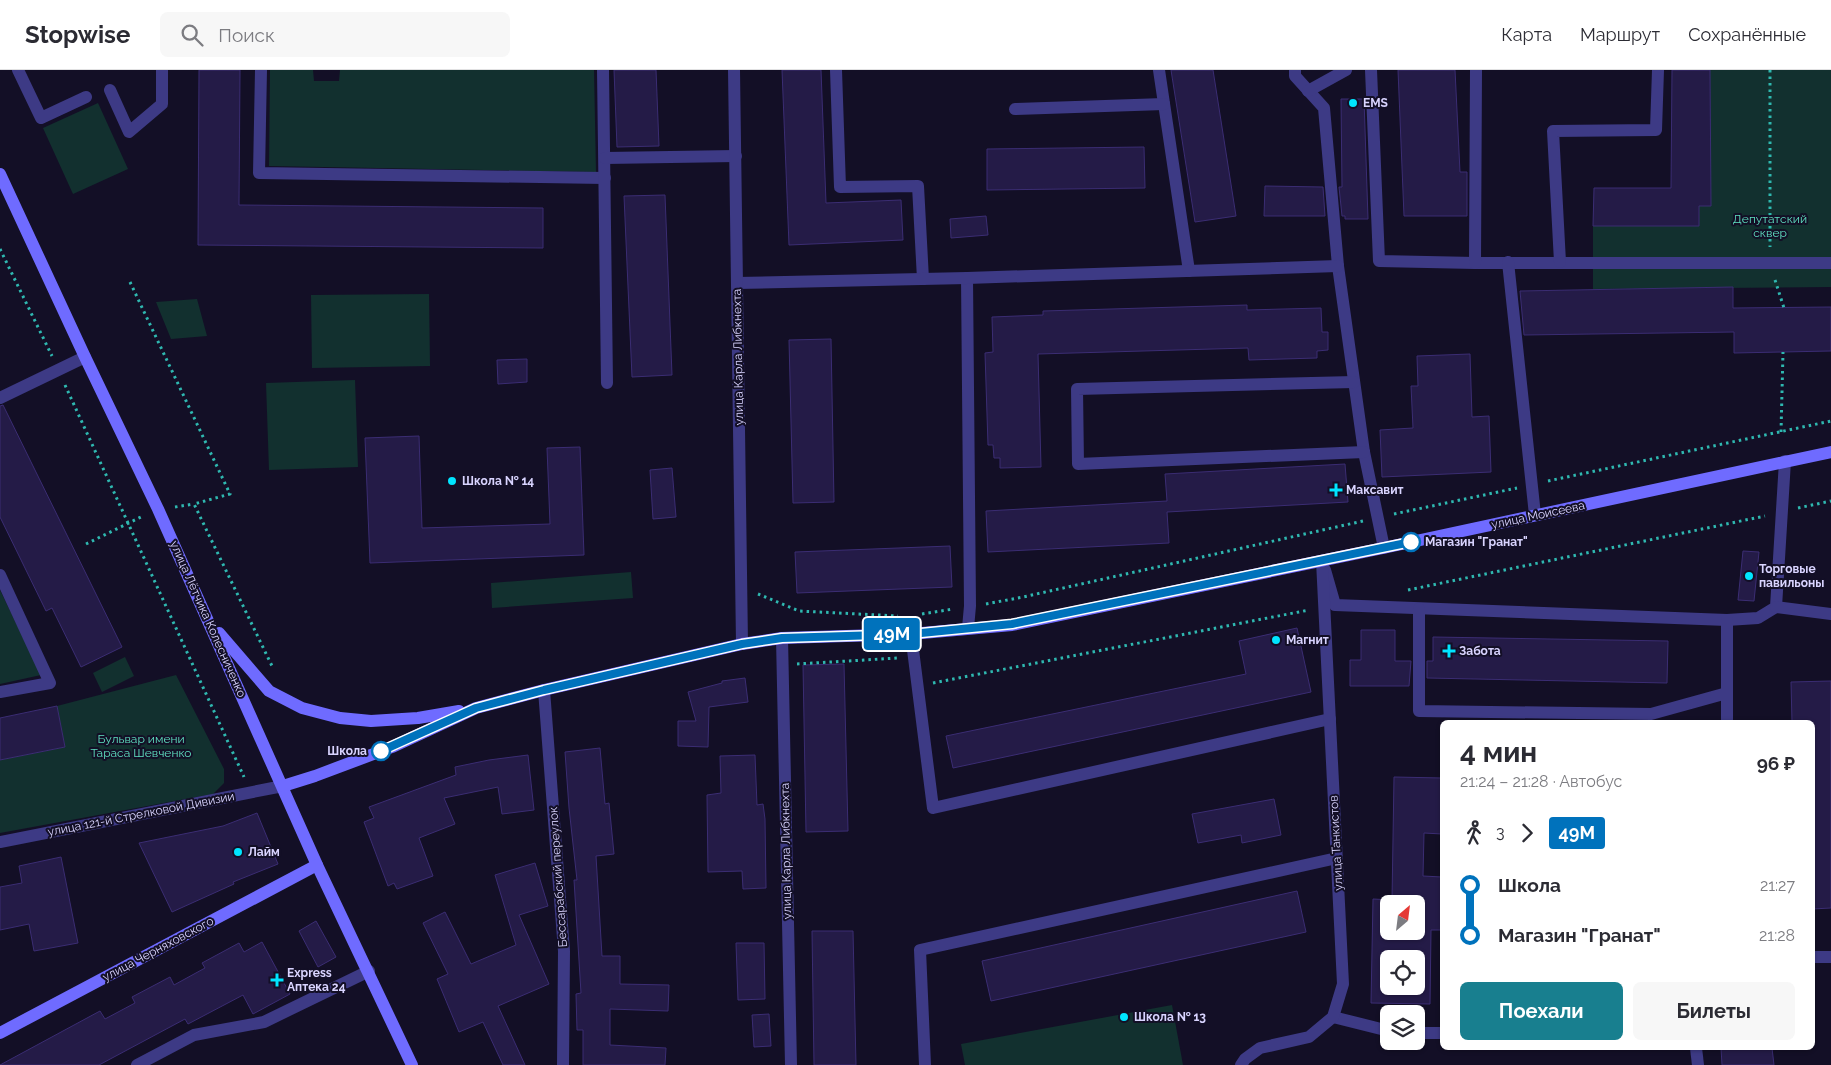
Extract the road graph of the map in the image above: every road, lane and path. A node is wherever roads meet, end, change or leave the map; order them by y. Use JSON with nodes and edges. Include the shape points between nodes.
{"nodes":[{"id":1,"x":18,"y":70,"type":"edge"},
{"id":2,"x":162,"y":70,"type":"edge"},
{"id":3,"x":261,"y":70,"type":"edge"},
{"id":4,"x":602,"y":70,"type":"edge"},
{"id":5,"x":734,"y":70,"type":"edge"},
{"id":6,"x":836,"y":70,"type":"edge"},
{"id":7,"x":1159,"y":70,"type":"edge"},
{"id":8,"x":1295,"y":70,"type":"edge"},
{"id":9,"x":1346,"y":70,"type":"edge"},
{"id":10,"x":1371,"y":70,"type":"edge"},
{"id":11,"x":1476,"y":70,"type":"edge"},
{"id":12,"x":1658,"y":70,"type":"edge"},
{"id":13,"x":1770,"y":70,"type":"edge"},
{"id":14,"x":110,"y":90,"type":"dead end"},
{"id":15,"x":1308,"y":91,"type":"junction"},
{"id":16,"x":86,"y":97,"type":"dead end"},
{"id":17,"x":1164,"y":104,"type":"junction"},
{"id":18,"x":1015,"y":109,"type":"dead end"},
{"id":19,"x":736,"y":156,"type":"junction"},
{"id":20,"x":604,"y":158,"type":"junction"},
{"id":21,"x":0,"y":174,"type":"edge"},
{"id":22,"x":605,"y":178,"type":"junction"},
{"id":23,"x":1770,"y":223,"type":"dead end"},
{"id":24,"x":0,"y":249,"type":"edge"},
{"id":25,"x":1508,"y":262,"type":"junction"},
{"id":26,"x":1560,"y":262,"type":"junction"},
{"id":27,"x":1475,"y":263,"type":"junction"},
{"id":28,"x":1831,"y":263,"type":"edge"},
{"id":29,"x":1338,"y":266,"type":"junction"},
{"id":30,"x":1190,"y":271,"type":"junction"},
{"id":31,"x":967,"y":278,"type":"junction"},
{"id":32,"x":923,"y":279,"type":"junction"},
{"id":33,"x":130,"y":282,"type":"dead end"},
{"id":34,"x":737,"y":283,"type":"junction"},
{"id":35,"x":1783,"y":352,"type":"dead end"},
{"id":36,"x":85,"y":357,"type":"junction"},
{"id":37,"x":58,"y":370,"type":"junction"},
{"id":38,"x":1354,"y":382,"type":"junction"},
{"id":39,"x":607,"y":383,"type":"dead end"},
{"id":40,"x":0,"y":398,"type":"edge"},
{"id":41,"x":1831,"y":421,"type":"edge"},
{"id":42,"x":1781,"y":432,"type":"junction"},
{"id":43,"x":1364,"y":452,"type":"junction"},
{"id":44,"x":1831,"y":452,"type":"edge"},
{"id":45,"x":1785,"y":462,"type":"junction"},
{"id":46,"x":1532,"y":485,"type":"junction"},
{"id":47,"x":1535,"y":516,"type":"junction"},
{"id":48,"x":1378,"y":518,"type":"junction"},
{"id":49,"x":129,"y":523,"type":"junction"},
{"id":50,"x":86,"y":544,"type":"dead end"},
{"id":51,"x":1384,"y":548,"type":"junction"},
{"id":52,"x":1322,"y":561,"type":"junction"},
{"id":53,"x":0,"y":575,"type":"edge"},
{"id":54,"x":741,"y":588,"type":"junction"},
{"id":55,"x":970,"y":606,"type":"junction"},
{"id":56,"x":1419,"y":608,"type":"junction"},
{"id":57,"x":1776,"y":608,"type":"junction"},
{"id":58,"x":1831,"y":614,"type":"edge"},
{"id":59,"x":918,"y":615,"type":"dead end"},
{"id":60,"x":900,"y":616,"type":"dead end"},
{"id":61,"x":1727,"y":620,"type":"junction"},
{"id":62,"x":208,"y":621,"type":"junction"},
{"id":63,"x":968,"y":628,"type":"junction"},
{"id":64,"x":911,"y":634,"type":"junction"},
{"id":65,"x":782,"y":638,"type":"junction"},
{"id":66,"x":742,"y":644,"type":"junction"},
{"id":67,"x":914,"y":657,"type":"junction"},
{"id":68,"x":783,"y":664,"type":"junction"},
{"id":69,"x":276,"y":674,"type":"dead end"},
{"id":70,"x":544,"y":690,"type":"junction"},
{"id":71,"x":0,"y":692,"type":"edge"},
{"id":72,"x":1727,"y":693,"type":"junction"},
{"id":73,"x":476,"y":708,"type":"junction"},
{"id":74,"x":1330,"y":719,"type":"junction"},
{"id":75,"x":1727,"y":720,"type":"edge"},
{"id":76,"x":247,"y":785,"type":"dead end"},
{"id":77,"x":283,"y":786,"type":"junction"},
{"id":78,"x":0,"y":842,"type":"edge"},
{"id":79,"x":1337,"y":858,"type":"junction"},
{"id":80,"x":317,"y":865,"type":"junction"},
{"id":81,"x":1815,"y":957,"type":"edge"},
{"id":82,"x":1831,"y":957,"type":"edge"},
{"id":83,"x":369,"y":971,"type":"junction"},
{"id":84,"x":1333,"y":1017,"type":"junction"},
{"id":85,"x":1380,"y":1029,"type":"edge"},
{"id":86,"x":0,"y":1033,"type":"edge"},
{"id":87,"x":1425,"y":1033,"type":"edge"},
{"id":88,"x":1440,"y":1034,"type":"edge"},
{"id":89,"x":1696,"y":1050,"type":"edge"},
{"id":90,"x":137,"y":1065,"type":"edge"},
{"id":91,"x":412,"y":1065,"type":"edge"},
{"id":92,"x":563,"y":1065,"type":"edge"},
{"id":93,"x":791,"y":1065,"type":"edge"},
{"id":94,"x":925,"y":1065,"type":"edge"},
{"id":95,"x":1241,"y":1065,"type":"edge"},
{"id":96,"x":1698,"y":1065,"type":"edge"}],
"edges":[{"from":1,"to":16,"type":"street","via":[[41,118]]},
{"from":2,"to":14,"type":"street","via":[[162,104],[129,132]]},
{"from":3,"to":22,"type":"street","via":[[259,173]]},
{"from":4,"to":20,"type":"street"},
{"from":5,"to":19,"type":"street","name":"улица Карла Либкнехта"},
{"from":6,"to":32,"type":"street","via":[[840,187],[918,186]]},
{"from":7,"to":17,"type":"street"},
{"from":8,"to":15,"type":"street","via":[[1295,76]]},
{"from":9,"to":15,"type":"street"},
{"from":10,"to":27,"type":"street","via":[[1379,261]]},
{"from":11,"to":27,"type":"street"},
{"from":12,"to":26,"type":"street","via":[[1656,130],[1553,131]]},
{"from":13,"to":23,"type":"path"},
{"from":15,"to":29,"type":"street","via":[[1324,108]]},
{"from":17,"to":18,"type":"street"},
{"from":17,"to":30,"type":"street"},
{"from":19,"to":20,"type":"street"},
{"from":19,"to":34,"type":"street","name":"улица Карла Либкнехта"},
{"from":20,"to":22,"type":"street"},
{"from":21,"to":36,"type":"street","name":"улица Лётчика Колесниченко"},
{"from":22,"to":39,"type":"street"},
{"from":24,"to":37,"type":"path"},
{"from":25,"to":26,"type":"street"},
{"from":25,"to":27,"type":"street"},
{"from":25,"to":46,"type":"street"},
{"from":26,"to":28,"type":"street"},
{"from":29,"to":30,"type":"street"},
{"from":29,"to":38,"type":"street"},
{"from":30,"to":31,"type":"street"},
{"from":31,"to":32,"type":"street"},
{"from":31,"to":55,"type":"street"},
{"from":32,"to":34,"type":"street"},
{"from":33,"to":69,"type":"path","via":[[230,494],[194,504]]},
{"from":34,"to":54,"type":"street","name":"улица Карла Либкнехта"},
{"from":35,"to":42,"type":"path"},
{"from":36,"to":37,"type":"street"},
{"from":36,"to":62,"type":"street","name":"улица Лётчика Колесниченко"},
{"from":37,"to":40,"type":"street"},
{"from":37,"to":49,"type":"path"},
{"from":38,"to":43,"type":"street"},
{"from":38,"to":43,"type":"street","via":[[1077,389],[1078,464]]},
{"from":41,"to":42,"type":"path"},
{"from":42,"to":46,"type":"path"},
{"from":43,"to":48,"type":"street"},
{"from":44,"to":45,"type":"street","name":"улица Моисеева"},
{"from":45,"to":47,"type":"street","name":"улица Моисеева"},
{"from":45,"to":57,"type":"street"},
{"from":46,"to":47,"type":"street"},
{"from":46,"to":48,"type":"path"},
{"from":47,"to":51,"type":"street","name":"улица Моисеева"},
{"from":48,"to":51,"type":"street"},
{"from":48,"to":55,"type":"path"},
{"from":49,"to":50,"type":"path"},
{"from":49,"to":76,"type":"path"},
{"from":51,"to":52,"type":"street","name":"улица Моисеева"},
{"from":52,"to":56,"type":"street","via":[[1335,605]]},
{"from":52,"to":63,"type":"street","name":"улица Моисеева","via":[[1012,624]]},
{"from":52,"to":74,"type":"street","name":"улица Танкистов"},
{"from":53,"to":71,"type":"street","via":[[50,683]]},
{"from":54,"to":60,"type":"path","via":[[800,611]]},
{"from":54,"to":66,"type":"street","name":"улица Карла Либкнехта"},
{"from":55,"to":59,"type":"path"},
{"from":55,"to":63,"type":"street"},
{"from":56,"to":61,"type":"street"},
{"from":56,"to":72,"type":"street","via":[[1419,711],[1651,714]]},
{"from":57,"to":58,"type":"street"},
{"from":57,"to":61,"type":"street","via":[[1758,618]]},
{"from":61,"to":72,"type":"street"},
{"from":62,"to":73,"type":"street","via":[[269,691],[302,708],[340,718],[371,721],[418,718]]},
{"from":62,"to":77,"type":"street","name":"улица Лётчика Колесниченко"},
{"from":63,"to":64,"type":"street","name":"улица Моисеева"},
{"from":64,"to":65,"type":"street","name":"улица Моисеева"},
{"from":64,"to":67,"type":"street"},
{"from":65,"to":66,"type":"street","name":"улица Моисеева"},
{"from":65,"to":68,"type":"street","name":"улица Карла Либкнехта"},
{"from":66,"to":70,"type":"street","name":"улица Моисеева"},
{"from":67,"to":68,"type":"path"},
{"from":67,"to":74,"type":"street","via":[[933,808]]},
{"from":68,"to":93,"type":"street","name":"улица Карла Либкнехта"},
{"from":70,"to":73,"type":"street","name":"улица Моисеева"},
{"from":70,"to":92,"type":"street","name":"Бессарабский переулок","via":[[564,951]]},
{"from":72,"to":75,"type":"street"},
{"from":73,"to":77,"type":"street","name":"улица Моисеева","via":[[392,747]]},
{"from":74,"to":79,"type":"street","name":"улица Танкистов"},
{"from":77,"to":78,"type":"street","name":"улица 121-й Стрелковой Дивизии"},
{"from":77,"to":80,"type":"street","name":"улица Лётчика Колесниченко"},
{"from":79,"to":84,"type":"street","name":"улица Танкистов","via":[[1343,984]]},
{"from":79,"to":94,"type":"street","via":[[920,950]]},
{"from":80,"to":83,"type":"street","name":"улица Лётчика Колесниченко"},
{"from":80,"to":86,"type":"street","name":"улица Черняховского"},
{"from":81,"to":82,"type":"street"},
{"from":83,"to":90,"type":"street","via":[[264,1022],[194,1035]]},
{"from":83,"to":91,"type":"street","name":"улица Лётчика Колесниченко"},
{"from":84,"to":85,"type":"street"},
{"from":84,"to":95,"type":"street","via":[[1309,1037],[1260,1048]]},
{"from":87,"to":88,"type":"street"},
{"from":89,"to":96,"type":"street"}]}
